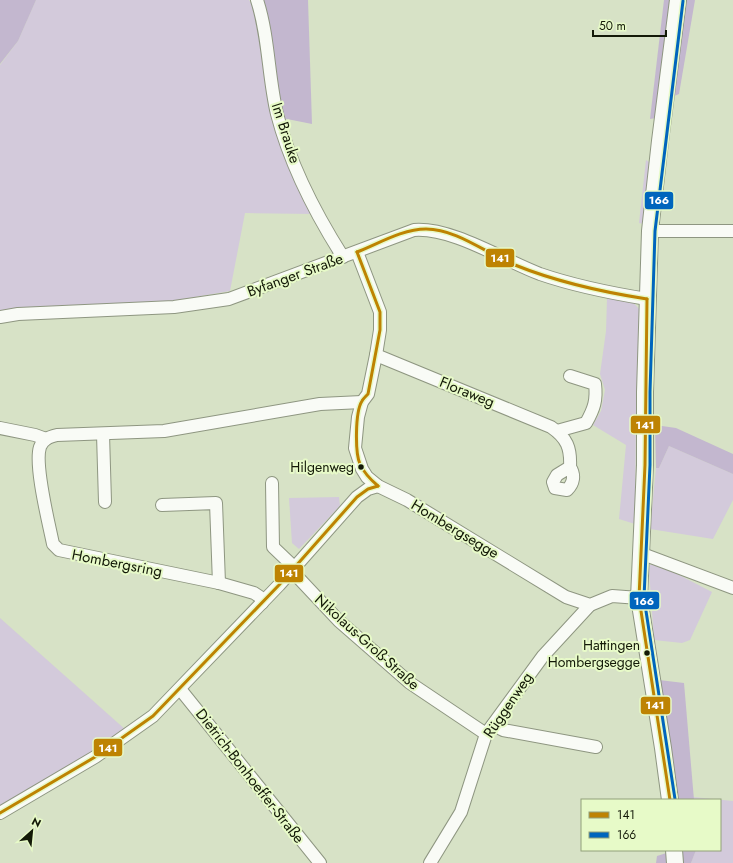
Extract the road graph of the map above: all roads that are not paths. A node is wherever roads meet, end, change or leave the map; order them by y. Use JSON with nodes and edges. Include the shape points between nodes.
{"nodes":[{"id":1,"x":257,"y":0,"type":"edge"},
{"id":2,"x":678,"y":0,"type":"edge"},
{"id":3,"x":650,"y":231,"type":"junction"},
{"id":4,"x":733,"y":231,"type":"edge"},
{"id":5,"x":357,"y":252,"type":"junction"},
{"id":6,"x":343,"y":257,"type":"junction"},
{"id":7,"x":647,"y":299,"type":"junction"},
{"id":8,"x":0,"y":317,"type":"edge"},
{"id":9,"x":376,"y":355,"type":"junction"},
{"id":10,"x":570,"y":376,"type":"dead end"},
{"id":11,"x":362,"y":402,"type":"junction"},
{"id":12,"x":0,"y":428,"type":"edge"},
{"id":13,"x":557,"y":431,"type":"junction"},
{"id":14,"x":103,"y":434,"type":"junction"},
{"id":15,"x":46,"y":439,"type":"junction"},
{"id":16,"x":570,"y":467,"type":"dead end"},
{"id":17,"x":272,"y":483,"type":"dead end"},
{"id":18,"x":378,"y":486,"type":"junction"},
{"id":19,"x":105,"y":502,"type":"dead end"},
{"id":20,"x":162,"y":505,"type":"dead end"},
{"id":21,"x":640,"y":553,"type":"junction"},
{"id":22,"x":293,"y":570,"type":"junction"},
{"id":23,"x":219,"y":583,"type":"junction"},
{"id":24,"x":733,"y":588,"type":"edge"},
{"id":25,"x":639,"y":598,"type":"junction"},
{"id":26,"x":262,"y":602,"type":"junction"},
{"id":27,"x":590,"y":605,"type":"junction"},
{"id":28,"x":180,"y":689,"type":"junction"},
{"id":29,"x":489,"y":730,"type":"junction"},
{"id":30,"x":596,"y":747,"type":"dead end"},
{"id":31,"x":670,"y":799,"type":"edge"},
{"id":32,"x":0,"y":813,"type":"edge"},
{"id":33,"x":674,"y":851,"type":"edge"},
{"id":34,"x":320,"y":863,"type":"edge"},
{"id":35,"x":430,"y":863,"type":"edge"},
{"id":36,"x":675,"y":863,"type":"edge"}],
"edges":[{"from":1,"to":6,"type":"street","name":"Im Brauke","via":[[281,128],[316,211]]},
{"from":2,"to":3,"type":"main road"},
{"from":3,"to":4,"type":"street"},
{"from":3,"to":7,"type":"main road"},
{"from":5,"to":6,"type":"street","name":"Byfanger Straße"},
{"from":5,"to":7,"type":"street","name":"Byfanger Straße","via":[[414,230],[427,229],[445,233],[514,264],[570,284]]},
{"from":5,"to":9,"type":"street","via":[[380,312]]},
{"from":6,"to":8,"type":"street","name":"Byfanger Straße","via":[[229,299],[174,307]]},
{"from":7,"to":21,"type":"main road","via":[[645,465]]},
{"from":9,"to":11,"type":"street","via":[[368,394]]},
{"from":9,"to":13,"type":"street","name":"Floraweg"},
{"from":10,"to":13,"type":"street","via":[[595,384],[594,409],[586,423]]},
{"from":11,"to":14,"type":"street","via":[[320,404],[164,431]]},
{"from":11,"to":18,"type":"street","via":[[356,456],[367,477]]},
{"from":12,"to":15,"type":"street"},
{"from":13,"to":16,"type":"street","via":[[563,436],[570,454]]},
{"from":14,"to":15,"type":"street","via":[[57,435]]},
{"from":14,"to":19,"type":"street"},
{"from":15,"to":23,"type":"street","name":"Hombergsring","via":[[40,448],[39,463],[53,544],[59,550]]},
{"from":17,"to":22,"type":"street","via":[[273,547]]},
{"from":18,"to":22,"type":"street","via":[[357,497]]},
{"from":18,"to":27,"type":"street","name":"Hombergsegge","via":[[407,500],[566,597]]},
{"from":20,"to":23,"type":"street","via":[[216,503]]},
{"from":21,"to":24,"type":"street"},
{"from":21,"to":25,"type":"main road"},
{"from":22,"to":26,"type":"street"},
{"from":22,"to":29,"type":"street","name":"Nikolaus-Groß-Straße","via":[[338,621],[404,678]]},
{"from":23,"to":26,"type":"street","name":"Hombergsring","via":[[254,593]]},
{"from":25,"to":27,"type":"street","via":[[612,596]]},
{"from":25,"to":31,"type":"main road"},
{"from":26,"to":28,"type":"street"},
{"from":27,"to":29,"type":"street","name":"Rüggenweg","via":[[543,656]]},
{"from":28,"to":32,"type":"street","via":[[153,716],[124,738]]},
{"from":28,"to":34,"type":"street","name":"Dietrich-Bonhoeffer-Straße"},
{"from":29,"to":30,"type":"street","name":"Nikolaus-Groß-Straße","via":[[503,730]]},
{"from":29,"to":35,"type":"street","name":"Rüggenweg","via":[[461,812]]},
{"from":33,"to":36,"type":"main road"}]}
